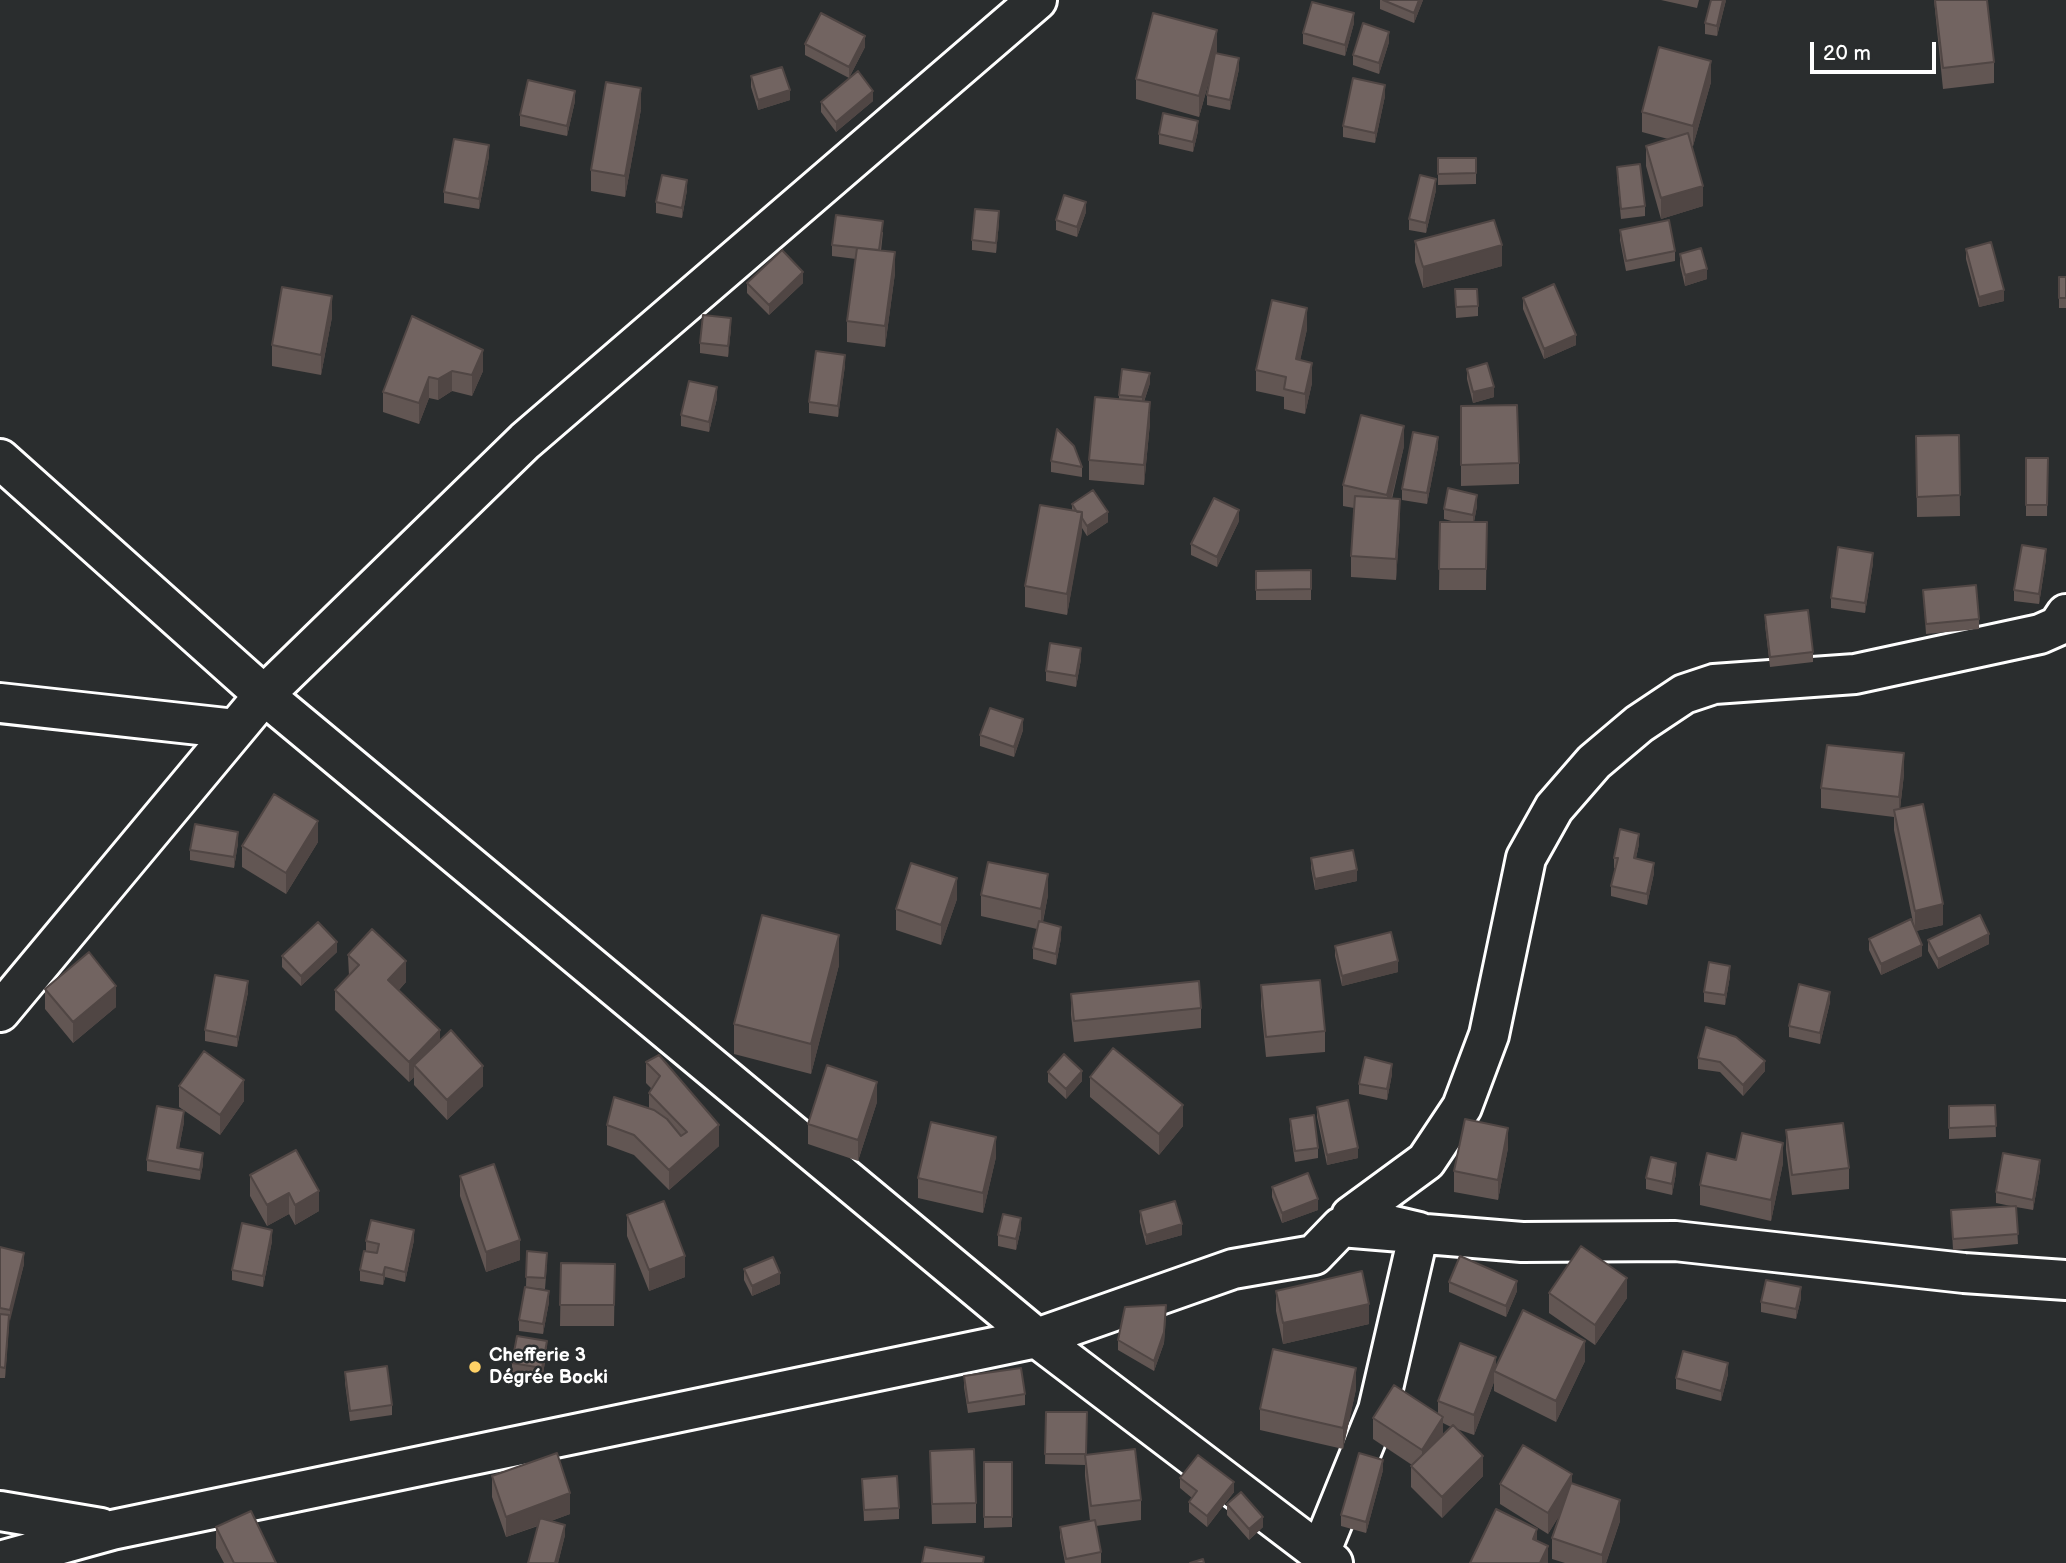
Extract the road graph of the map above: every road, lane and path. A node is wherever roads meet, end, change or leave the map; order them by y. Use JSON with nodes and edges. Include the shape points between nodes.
{"nodes":[{"id":1,"x":1037,"y":0,"type":"edge"},
{"id":2,"x":0,"y":459,"type":"edge"},
{"id":3,"x":2066,"y":614,"type":"edge"},
{"id":4,"x":264,"y":695,"type":"junction"},
{"id":5,"x":0,"y":703,"type":"edge"},
{"id":6,"x":235,"y":729,"type":"junction"},
{"id":7,"x":0,"y":1012,"type":"edge"},
{"id":8,"x":1419,"y":1232,"type":"junction"},
{"id":9,"x":2066,"y":1280,"type":"edge"},
{"id":10,"x":1037,"y":1338,"type":"junction"},
{"id":11,"x":0,"y":1511,"type":"edge"},
{"id":12,"x":112,"y":1530,"type":"junction"},
{"id":13,"x":1326,"y":1558,"type":"edge"},
{"id":14,"x":0,"y":1561,"type":"edge"}],
"edges":[{"from":1,"to":4,"type":"street","via":[[526,441]]},
{"from":2,"to":4,"type":"street"},
{"from":3,"to":8,"type":"street","via":[[2058,626],[2040,634],[1855,674],[1714,684],[1684,694],[1594,762],[1554,808],[1526,858],[1489,1035],[1462,1107],[1426,1161],[1351,1216]]},
{"from":4,"to":6,"type":"street"},
{"from":4,"to":10,"type":"street"},
{"from":5,"to":6,"type":"street"},
{"from":6,"to":7,"type":"street"},
{"from":8,"to":9,"type":"street","via":[[1522,1241],[1675,1241]]},
{"from":8,"to":10,"type":"street","via":[[1341,1227],[1314,1255],[1233,1269]]},
{"from":8,"to":13,"type":"street","via":[[1378,1410]]},
{"from":10,"to":12,"type":"street"},
{"from":10,"to":13,"type":"street"},
{"from":11,"to":12,"type":"street"},
{"from":12,"to":14,"type":"street"}]}
